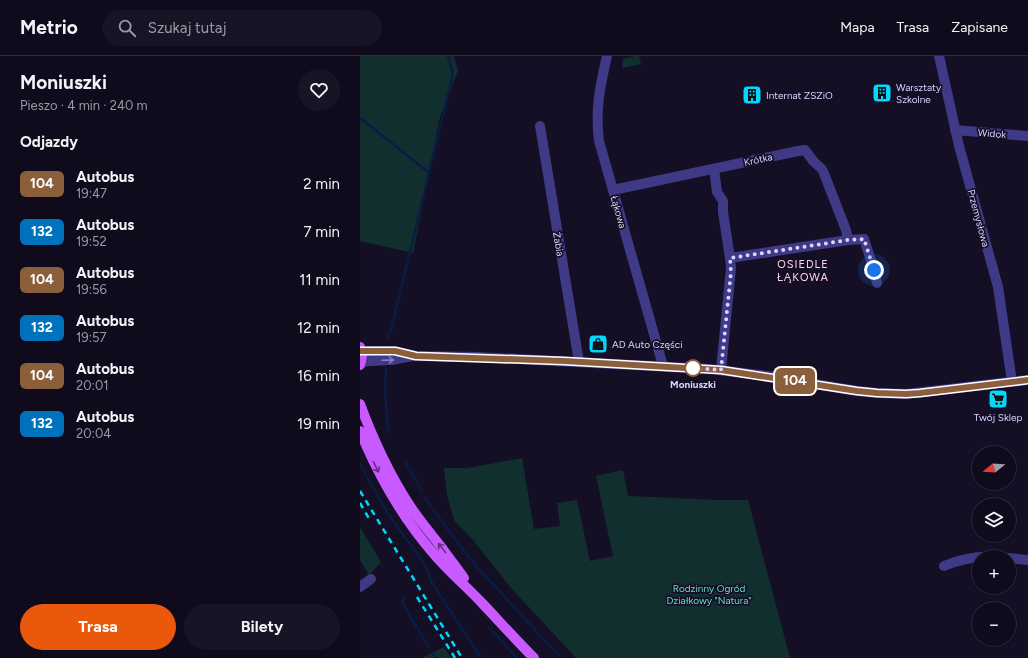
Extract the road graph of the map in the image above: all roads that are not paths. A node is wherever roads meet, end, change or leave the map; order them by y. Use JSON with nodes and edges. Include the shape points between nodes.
{"nodes":[{"id":1,"x":607,"y":56,"type":"edge"},
{"id":2,"x":939,"y":56,"type":"edge"},
{"id":3,"x":540,"y":126,"type":"dead end"},
{"id":4,"x":955,"y":130,"type":"junction"},
{"id":5,"x":1028,"y":136,"type":"edge"},
{"id":6,"x":714,"y":169,"type":"junction"},
{"id":7,"x":613,"y":190,"type":"junction"},
{"id":8,"x":848,"y":240,"type":"junction"},
{"id":9,"x":730,"y":258,"type":"junction"},
{"id":10,"x":877,"y":283,"type":"dead end"},
{"id":11,"x":360,"y":350,"type":"edge"},
{"id":12,"x":416,"y":356,"type":"junction"},
{"id":13,"x":579,"y":362,"type":"junction"},
{"id":14,"x":360,"y":364,"type":"edge"},
{"id":15,"x":663,"y":366,"type":"junction"},
{"id":16,"x":721,"y":370,"type":"junction"},
{"id":17,"x":1028,"y":380,"type":"edge"},
{"id":18,"x":1012,"y":382,"type":"junction"},
{"id":19,"x":360,"y":404,"type":"edge"},
{"id":20,"x":360,"y":431,"type":"edge"},
{"id":21,"x":972,"y":558,"type":"edge"},
{"id":22,"x":1016,"y":559,"type":"edge"},
{"id":23,"x":1028,"y":560,"type":"edge"},
{"id":24,"x":944,"y":566,"type":"dead end"},
{"id":25,"x":371,"y":579,"type":"dead end"},
{"id":26,"x":360,"y":587,"type":"edge"},
{"id":27,"x":482,"y":602,"type":"junction"},
{"id":28,"x":534,"y":658,"type":"edge"}],
"edges":[{"from":1,"to":7,"type":"street","name":"Łąkowa","via":[[597,110],[602,152]]},
{"from":2,"to":4,"type":"street","name":"Przemysłowa"},
{"from":3,"to":13,"type":"street","name":"Żabia"},
{"from":4,"to":5,"type":"street","name":"Widok"},
{"from":4,"to":18,"type":"street","name":"Przemysłowa","via":[[998,287]]},
{"from":6,"to":7,"type":"street","name":"Krótka"},
{"from":6,"to":8,"type":"street","name":"Krótka","via":[[805,150],[823,170]]},
{"from":6,"to":9,"type":"street","via":[[717,192],[723,201]]},
{"from":7,"to":15,"type":"street","name":"Łąkowa"},
{"from":8,"to":9,"type":"street"},
{"from":8,"to":10,"type":"street","via":[[864,239]]},
{"from":9,"to":16,"type":"street","via":[[731,272]]},
{"from":11,"to":12,"type":"street","via":[[395,351]]},
{"from":11,"to":14,"type":"main road"},
{"from":12,"to":13,"type":"street"},
{"from":14,"to":12,"type":"street","one_way":true},
{"from":13,"to":15,"type":"street"},
{"from":15,"to":16,"type":"street"},
{"from":16,"to":18,"type":"street","via":[[857,391],[894,394]]},
{"from":17,"to":18,"type":"street"},
{"from":27,"to":19,"type":"main road","one_way":true,"via":[[410,505],[388,467]]},
{"from":20,"to":27,"type":"main road","one_way":true,"via":[[386,485],[409,522],[437,557]]},
{"from":21,"to":24,"type":"street"},
{"from":22,"to":23,"type":"street"},
{"from":25,"to":26,"type":"street"},
{"from":27,"to":28,"type":"main road"}]}
